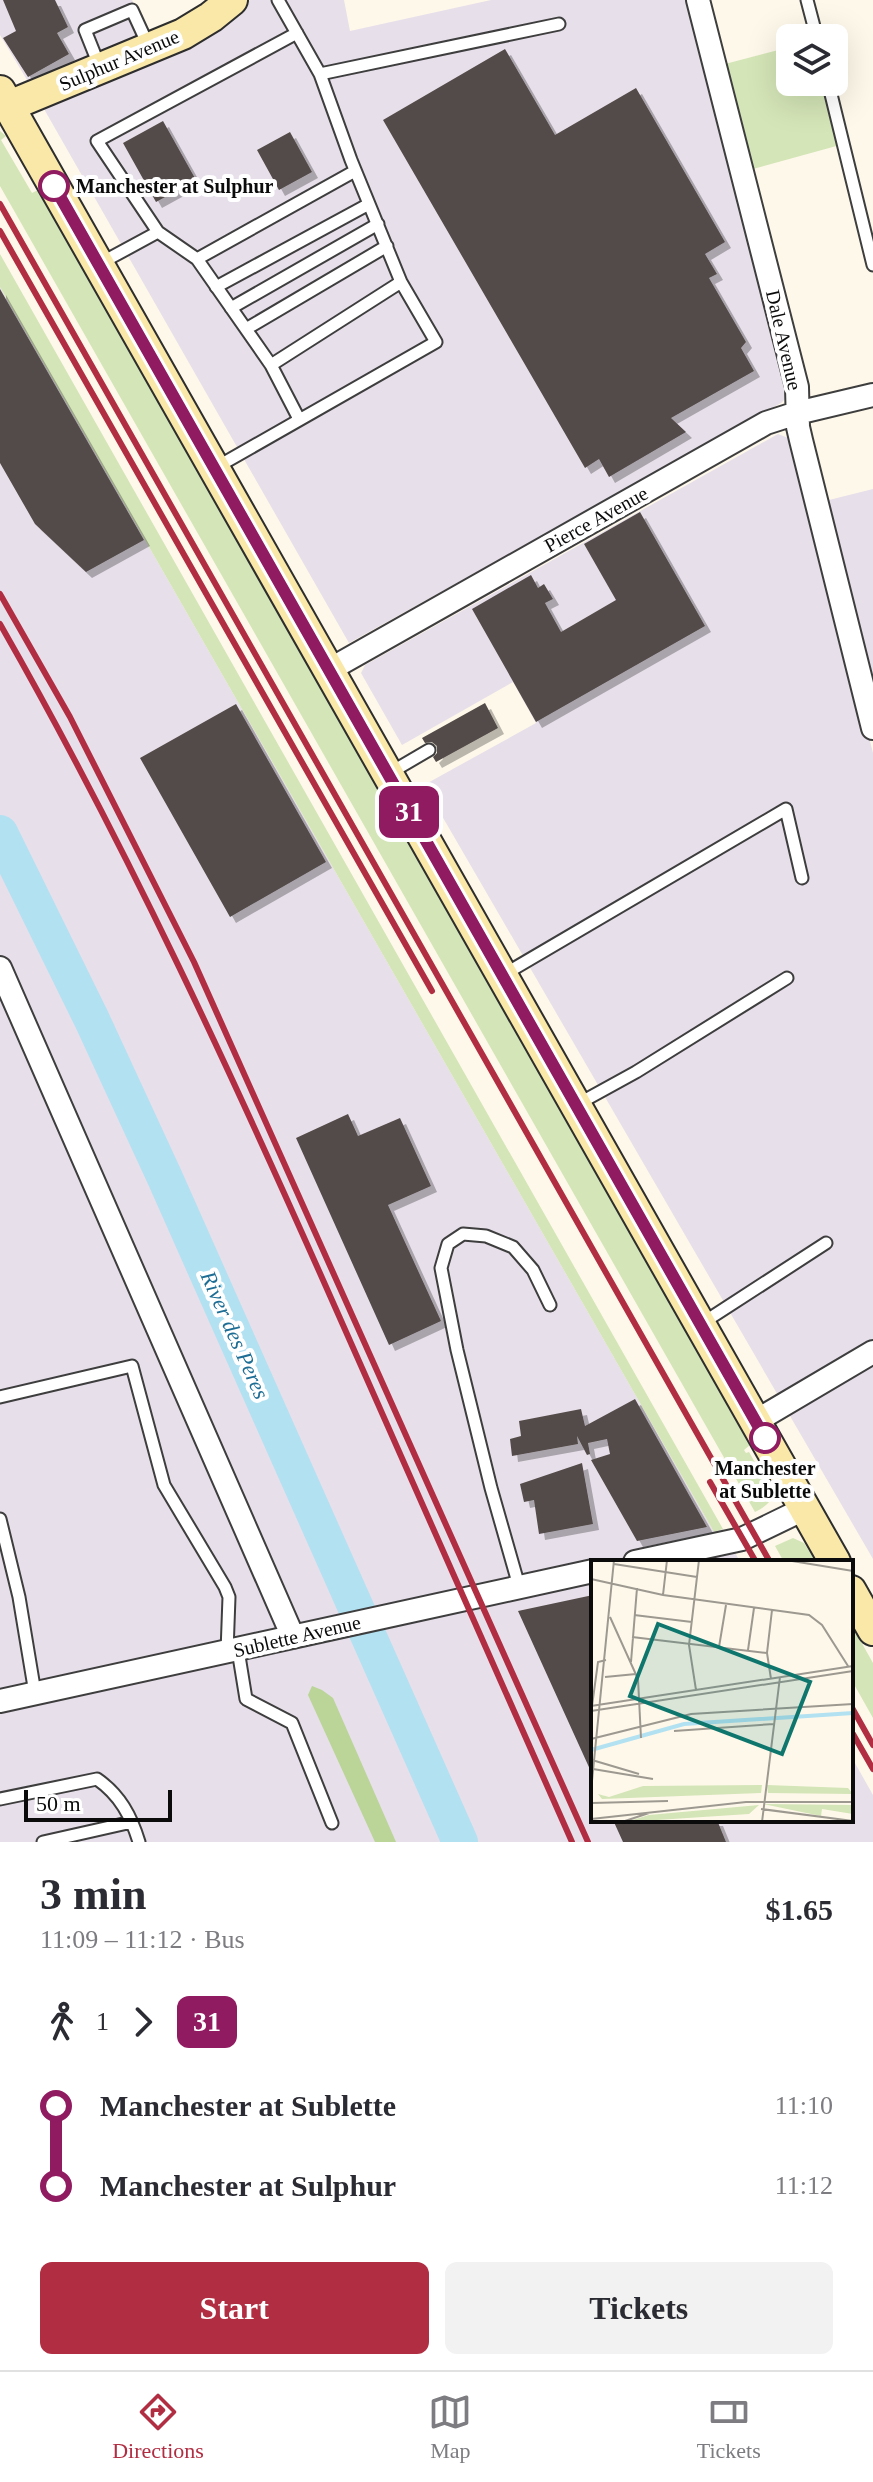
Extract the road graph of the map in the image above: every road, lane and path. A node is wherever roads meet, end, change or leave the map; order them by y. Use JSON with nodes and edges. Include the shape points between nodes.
{"nodes":[{"id":1,"x":232,"y":0,"type":"edge"},
{"id":2,"x":278,"y":0,"type":"edge"},
{"id":3,"x":698,"y":0,"type":"edge"},
{"id":4,"x":807,"y":0,"type":"edge"},
{"id":5,"x":559,"y":24,"type":"dead end"},
{"id":6,"x":813,"y":24,"type":"edge"},
{"id":7,"x":297,"y":33,"type":"junction"},
{"id":8,"x":150,"y":48,"type":"junction"},
{"id":9,"x":101,"y":68,"type":"junction"},
{"id":10,"x":320,"y":74,"type":"junction"},
{"id":11,"x":831,"y":96,"type":"edge"},
{"id":12,"x":3,"y":103,"type":"edge"},
{"id":13,"x":355,"y":171,"type":"junction"},
{"id":14,"x":369,"y":204,"type":"junction"},
{"id":15,"x":378,"y":224,"type":"junction"},
{"id":16,"x":158,"y":232,"type":"junction"},
{"id":17,"x":387,"y":246,"type":"junction"},
{"id":18,"x":197,"y":259,"type":"junction"},
{"id":19,"x":98,"y":264,"type":"junction"},
{"id":20,"x":873,"y":265,"type":"edge"},
{"id":21,"x":401,"y":282,"type":"junction"},
{"id":22,"x":216,"y":287,"type":"junction"},
{"id":23,"x":231,"y":308,"type":"junction"},
{"id":24,"x":246,"y":329,"type":"junction"},
{"id":25,"x":271,"y":365,"type":"junction"},
{"id":26,"x":873,"y":395,"type":"edge"},
{"id":27,"x":797,"y":413,"type":"junction"},
{"id":28,"x":299,"y":419,"type":"junction"},
{"id":29,"x":214,"y":468,"type":"junction"},
{"id":30,"x":329,"y":670,"type":"junction"},
{"id":31,"x":873,"y":728,"type":"edge"},
{"id":32,"x":429,"y":750,"type":"dead end"},
{"id":33,"x":388,"y":774,"type":"junction"},
{"id":34,"x":802,"y":878,"type":"dead end"},
{"id":35,"x":0,"y":968,"type":"edge"},
{"id":36,"x":502,"y":975,"type":"junction"},
{"id":37,"x":787,"y":978,"type":"dead end"},
{"id":38,"x":576,"y":1106,"type":"junction"},
{"id":39,"x":826,"y":1243,"type":"dead end"},
{"id":40,"x":550,"y":1305,"type":"dead end"},
{"id":41,"x":701,"y":1324,"type":"junction"},
{"id":42,"x":873,"y":1352,"type":"edge"},
{"id":43,"x":0,"y":1397,"type":"edge"},
{"id":44,"x":756,"y":1421,"type":"junction"},
{"id":45,"x":804,"y":1509,"type":"junction"},
{"id":46,"x":0,"y":1519,"type":"edge"},
{"id":47,"x":649,"y":1560,"type":"edge"},
{"id":48,"x":834,"y":1560,"type":"edge"},
{"id":49,"x":591,"y":1571,"type":"edge"},
{"id":50,"x":519,"y":1586,"type":"junction"},
{"id":51,"x":853,"y":1595,"type":"edge"},
{"id":52,"x":873,"y":1630,"type":"edge"},
{"id":53,"x":303,"y":1635,"type":"junction"},
{"id":54,"x":232,"y":1651,"type":"junction"},
{"id":55,"x":35,"y":1693,"type":"junction"},
{"id":56,"x":0,"y":1701,"type":"edge"},
{"id":57,"x":0,"y":1799,"type":"edge"},
{"id":58,"x":132,"y":1822,"type":"junction"},
{"id":59,"x":332,"y":1823,"type":"dead end"},
{"id":60,"x":43,"y":1842,"type":"edge"},
{"id":61,"x":139,"y":1842,"type":"edge"}],
"edges":[{"from":1,"to":8,"type":"main road","name":"Sulphur Avenue","via":[[183,34]]},
{"from":2,"to":7,"type":"lane"},
{"from":3,"to":27,"type":"street","name":"Dale Avenue","via":[[797,387]]},
{"from":4,"to":6,"type":"lane"},
{"from":5,"to":10,"type":"lane"},
{"from":7,"to":10,"type":"lane"},
{"from":7,"to":16,"type":"lane","via":[[97,141]]},
{"from":8,"to":9,"type":"main road","name":"Sulphur Avenue"},
{"from":8,"to":9,"type":"lane","via":[[132,10],[85,30]]},
{"from":9,"to":12,"type":"main road","name":"Sulphur Avenue"},
{"from":10,"to":13,"type":"lane"},
{"from":11,"to":20,"type":"lane"},
{"from":12,"to":19,"type":"main road"},
{"from":13,"to":14,"type":"lane"},
{"from":13,"to":18,"type":"lane"},
{"from":14,"to":15,"type":"lane"},
{"from":14,"to":22,"type":"lane"},
{"from":15,"to":17,"type":"lane"},
{"from":15,"to":23,"type":"lane"},
{"from":16,"to":18,"type":"lane"},
{"from":16,"to":19,"type":"lane"},
{"from":17,"to":21,"type":"lane"},
{"from":17,"to":24,"type":"lane"},
{"from":18,"to":22,"type":"lane"},
{"from":19,"to":29,"type":"main road"},
{"from":21,"to":25,"type":"lane"},
{"from":21,"to":28,"type":"lane","via":[[436,342]]},
{"from":22,"to":23,"type":"lane"},
{"from":23,"to":24,"type":"lane"},
{"from":24,"to":25,"type":"lane"},
{"from":25,"to":28,"type":"lane"},
{"from":26,"to":27,"type":"street","name":"Pierce Avenue"},
{"from":27,"to":30,"type":"street","name":"Pierce Avenue","via":[[766,423]]},
{"from":27,"to":31,"type":"street","name":"Dale Avenue"},
{"from":28,"to":29,"type":"lane"},
{"from":29,"to":30,"type":"main road"},
{"from":30,"to":33,"type":"main road"},
{"from":32,"to":33,"type":"lane"},
{"from":33,"to":36,"type":"main road"},
{"from":34,"to":36,"type":"lane","via":[[786,809]]},
{"from":35,"to":53,"type":"street"},
{"from":36,"to":38,"type":"main road"},
{"from":37,"to":38,"type":"lane"},
{"from":38,"to":41,"type":"main road"},
{"from":39,"to":41,"type":"lane"},
{"from":40,"to":50,"type":"lane","via":[[533,1270],[513,1247],[463,1234],[448,1244],[441,1268],[457,1350]]},
{"from":41,"to":44,"type":"main road"},
{"from":42,"to":44,"type":"street"},
{"from":43,"to":54,"type":"lane","via":[[132,1366],[164,1485],[229,1597]]},
{"from":44,"to":45,"type":"main road"},
{"from":45,"to":47,"type":"street","via":[[742,1539]]},
{"from":45,"to":48,"type":"main road"},
{"from":46,"to":55,"type":"lane"},
{"from":49,"to":50,"type":"street","name":"Sublette Avenue"},
{"from":50,"to":53,"type":"street","name":"Sublette Avenue"},
{"from":51,"to":52,"type":"main road"},
{"from":53,"to":54,"type":"street","name":"Sublette Avenue"},
{"from":54,"to":55,"type":"street","name":"Sublette Avenue"},
{"from":54,"to":59,"type":"lane","via":[[246,1699],[292,1723]]},
{"from":55,"to":56,"type":"street","name":"Sublette Avenue"},
{"from":57,"to":58,"type":"lane","via":[[97,1779],[126,1808]]},
{"from":58,"to":60,"type":"lane"},
{"from":58,"to":61,"type":"lane"}]}
